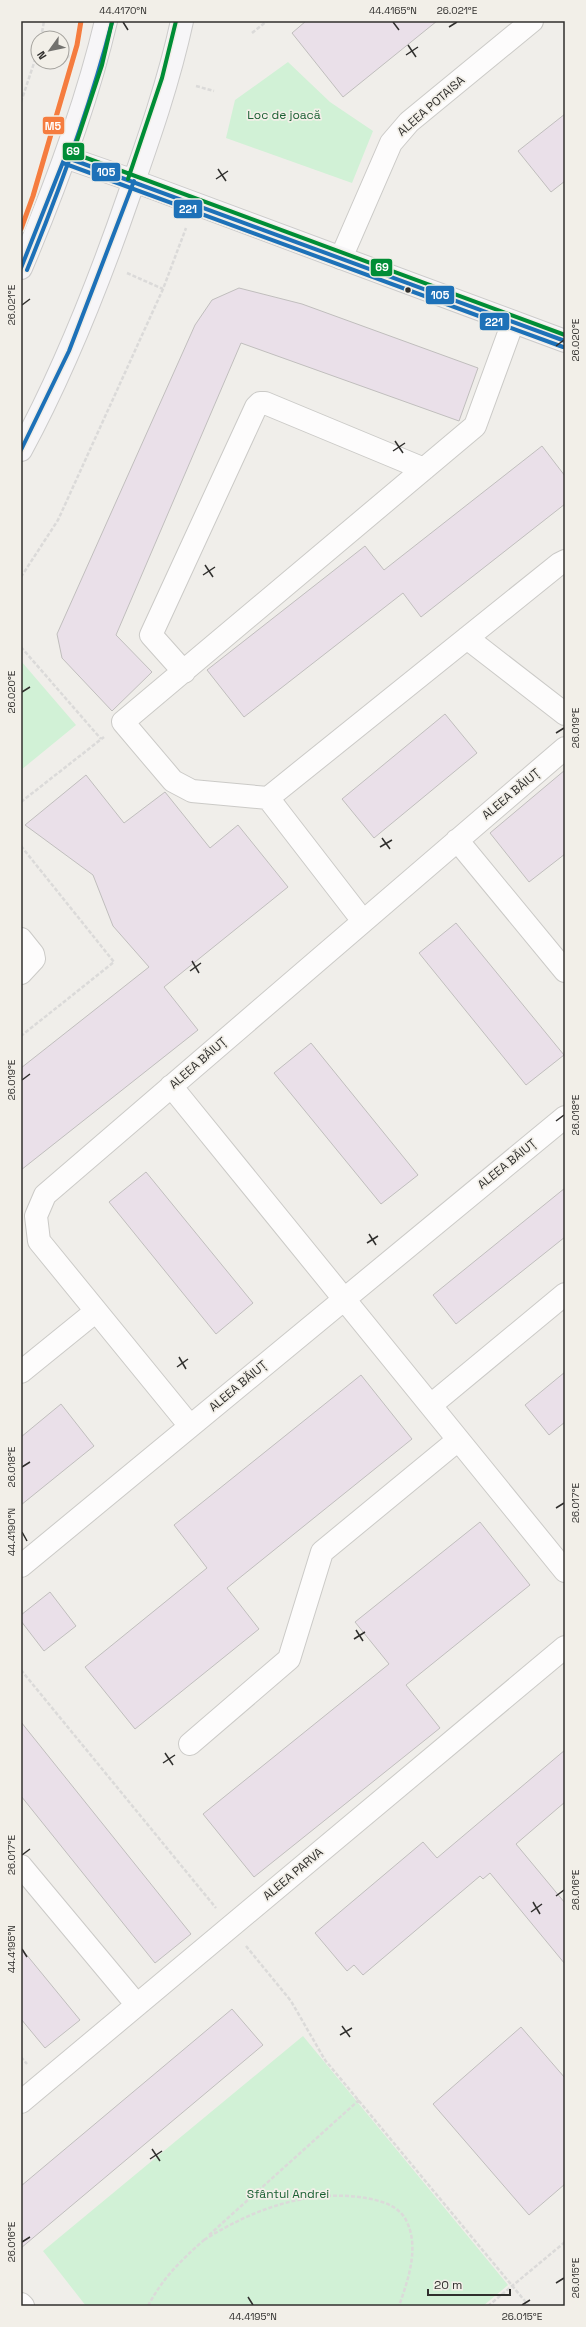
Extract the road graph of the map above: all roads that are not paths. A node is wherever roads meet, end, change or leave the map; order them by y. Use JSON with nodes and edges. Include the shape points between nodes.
{"nodes":[{"id":1,"x":106,"y":21,"type":"edge"},
{"id":2,"x":182,"y":21,"type":"edge"},
{"id":3,"x":532,"y":21,"type":"edge"},
{"id":4,"x":65,"y":158,"type":"junction"},
{"id":5,"x":134,"y":181,"type":"junction"},
{"id":6,"x":341,"y":258,"type":"junction"},
{"id":7,"x":21,"y":268,"type":"edge"},
{"id":8,"x":513,"y":322,"type":"junction"},
{"id":9,"x":565,"y":341,"type":"edge"},
{"id":10,"x":21,"y":450,"type":"edge"},
{"id":11,"x":424,"y":469,"type":"junction"},
{"id":12,"x":565,"y":561,"type":"edge"},
{"id":13,"x":467,"y":638,"type":"junction"},
{"id":14,"x":184,"y":672,"type":"junction"},
{"id":15,"x":565,"y":714,"type":"edge"},
{"id":16,"x":565,"y":748,"type":"edge"},
{"id":17,"x":268,"y":798,"type":"junction"},
{"id":18,"x":457,"y":840,"type":"junction"},
{"id":19,"x":363,"y":921,"type":"junction"},
{"id":20,"x":21,"y":939,"type":"edge"},
{"id":21,"x":565,"y":971,"type":"edge"},
{"id":22,"x":21,"y":973,"type":"edge"},
{"id":23,"x":171,"y":1086,"type":"junction"},
{"id":24,"x":565,"y":1116,"type":"edge"},
{"id":25,"x":565,"y":1294,"type":"edge"},
{"id":26,"x":344,"y":1298,"type":"junction"},
{"id":27,"x":95,"y":1312,"type":"junction"},
{"id":28,"x":21,"y":1372,"type":"edge"},
{"id":29,"x":430,"y":1405,"type":"junction"},
{"id":30,"x":190,"y":1426,"type":"junction"},
{"id":31,"x":458,"y":1440,"type":"junction"},
{"id":32,"x":21,"y":1566,"type":"edge"},
{"id":33,"x":565,"y":1571,"type":"edge"},
{"id":34,"x":565,"y":1647,"type":"edge"},
{"id":35,"x":190,"y":1744,"type":"dead end"},
{"id":36,"x":21,"y":1866,"type":"edge"},
{"id":37,"x":137,"y":2005,"type":"junction"},
{"id":38,"x":21,"y":2102,"type":"edge"}],
"edges":[{"from":1,"to":4,"type":"main road","via":[[96,63]]},
{"from":2,"to":5,"type":"main road","via":[[168,80]]},
{"from":3,"to":6,"type":"street","name":"ALEEA POTAISA","via":[[409,122],[391,142]]},
{"from":4,"to":5,"type":"main road"},
{"from":4,"to":7,"type":"main road"},
{"from":5,"to":6,"type":"main road"},
{"from":5,"to":10,"type":"main road","via":[[105,264],[75,336]]},
{"from":6,"to":8,"type":"main road"},
{"from":8,"to":9,"type":"main road"},
{"from":8,"to":11,"type":"street","via":[[475,426]]},
{"from":11,"to":14,"type":"street"},
{"from":11,"to":14,"type":"street","via":[[260,403],[151,634]]},
{"from":12,"to":13,"type":"street"},
{"from":13,"to":15,"type":"street"},
{"from":13,"to":17,"type":"street"},
{"from":14,"to":17,"type":"street","via":[[123,722],[172,782],[192,791]]},
{"from":16,"to":18,"type":"street","name":"ALEEA BĂIUȚ"},
{"from":17,"to":19,"type":"street"},
{"from":18,"to":19,"type":"street","name":"ALEEA BĂIUȚ"},
{"from":18,"to":21,"type":"street"},
{"from":19,"to":23,"type":"street","name":"ALEEA BĂIUȚ"},
{"from":20,"to":22,"type":"street","via":[[34,959]]},
{"from":23,"to":26,"type":"street"},
{"from":23,"to":27,"type":"street","name":"ALEEA BĂIUȚ","via":[[45,1195],[36,1216],[39,1240]]},
{"from":24,"to":26,"type":"street","name":"ALEEA BĂIUȚ"},
{"from":25,"to":29,"type":"street"},
{"from":26,"to":29,"type":"street"},
{"from":26,"to":30,"type":"street","name":"ALEEA BĂIUȚ"},
{"from":27,"to":28,"type":"street"},
{"from":27,"to":30,"type":"street","name":"ALEEA BĂIUȚ"},
{"from":29,"to":31,"type":"street"},
{"from":30,"to":32,"type":"street","name":"ALEEA BĂIUȚ"},
{"from":31,"to":33,"type":"street"},
{"from":31,"to":35,"type":"street","via":[[322,1552],[289,1659]]},
{"from":34,"to":37,"type":"street","name":"ALEEA PARVA"},
{"from":36,"to":37,"type":"street"},
{"from":37,"to":38,"type":"street","name":"ALEEA PARVA"}]}
